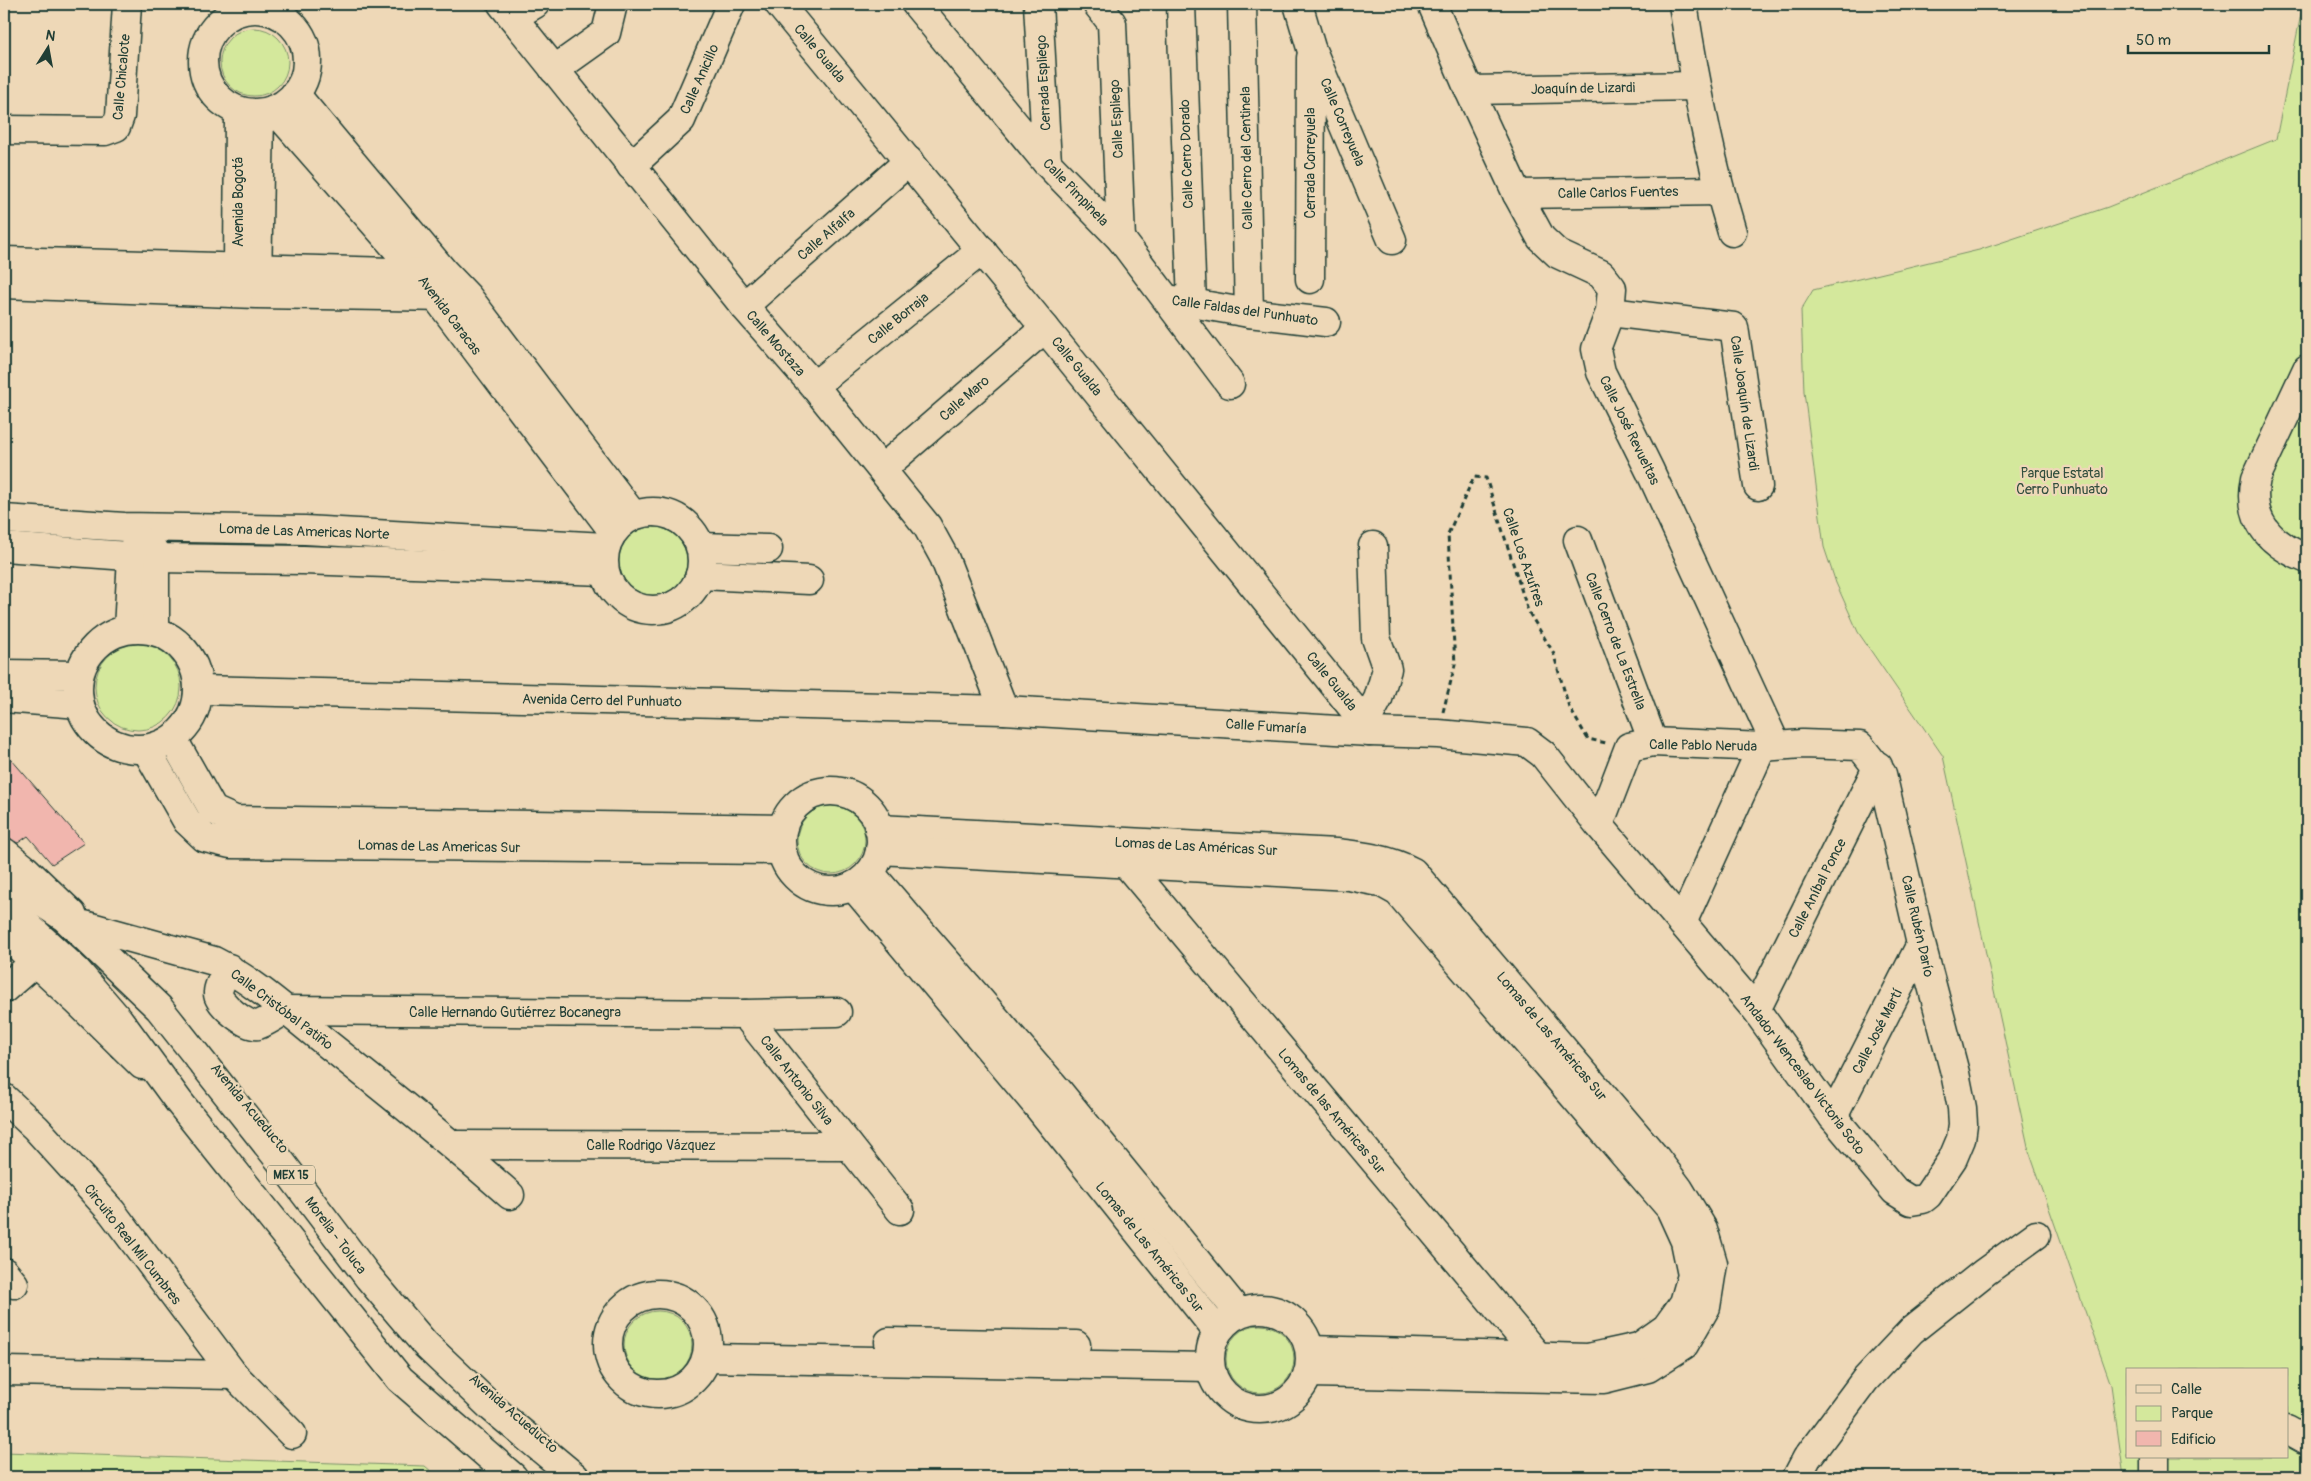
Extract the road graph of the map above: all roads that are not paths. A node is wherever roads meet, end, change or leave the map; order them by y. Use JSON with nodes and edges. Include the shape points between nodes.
{"nodes":[{"id":1,"x":127,"y":4,"type":"edge"},
{"id":2,"x":613,"y":4,"type":"edge"},
{"id":3,"x":731,"y":4,"type":"edge"},
{"id":4,"x":779,"y":4,"type":"edge"},
{"id":5,"x":916,"y":4,"type":"edge"},
{"id":6,"x":1038,"y":4,"type":"edge"},
{"id":7,"x":1097,"y":4,"type":"edge"},
{"id":8,"x":1181,"y":4,"type":"edge"},
{"id":9,"x":1242,"y":4,"type":"edge"},
{"id":10,"x":1298,"y":4,"type":"edge"},
{"id":11,"x":1432,"y":4,"type":"edge"},
{"id":12,"x":1683,"y":4,"type":"edge"},
{"id":13,"x":517,"y":8,"type":"edge"},
{"id":14,"x":1311,"y":48,"type":"junction"},
{"id":15,"x":554,"y":70,"type":"junction"},
{"id":16,"x":1696,"y":86,"type":"junction"},
{"id":17,"x":1469,"y":90,"type":"junction"},
{"id":18,"x":267,"y":107,"type":"junction"},
{"id":19,"x":4,"y":130,"type":"edge"},
{"id":20,"x":909,"y":161,"type":"junction"},
{"id":21,"x":1047,"y":163,"type":"junction"},
{"id":22,"x":631,"y":166,"type":"junction"},
{"id":23,"x":1720,"y":191,"type":"junction"},
{"id":24,"x":1517,"y":194,"type":"junction"},
{"id":25,"x":1732,"y":232,"type":"dead end"},
{"id":26,"x":1122,"y":239,"type":"junction"},
{"id":27,"x":1392,"y":240,"type":"dead end"},
{"id":28,"x":982,"y":250,"type":"junction"},
{"id":29,"x":15,"y":273,"type":"edge"},
{"id":30,"x":418,"y":273,"type":"junction"},
{"id":31,"x":1310,"y":279,"type":"dead end"},
{"id":32,"x":247,"y":281,"type":"junction"},
{"id":33,"x":440,"y":284,"type":"junction"},
{"id":34,"x":1164,"y":298,"type":"junction"},
{"id":35,"x":1192,"y":304,"type":"junction"},
{"id":36,"x":744,"y":306,"type":"junction"},
{"id":37,"x":1610,"y":312,"type":"junction"},
{"id":38,"x":1249,"y":313,"type":"junction"},
{"id":39,"x":1326,"y":322,"type":"dead end"},
{"id":40,"x":1046,"y":328,"type":"junction"},
{"id":41,"x":2307,"y":369,"type":"edge"},
{"id":42,"x":1230,"y":384,"type":"dead end"},
{"id":43,"x":814,"y":386,"type":"junction"},
{"id":44,"x":882,"y":469,"type":"junction"},
{"id":45,"x":1758,"y":486,"type":"dead end"},
{"id":46,"x":4,"y":518,"type":"edge"},
{"id":47,"x":305,"y":530,"type":"junction"},
{"id":48,"x":1578,"y":540,"type":"dead end"},
{"id":49,"x":614,"y":541,"type":"junction"},
{"id":50,"x":138,"y":545,"type":"junction"},
{"id":51,"x":1373,"y":546,"type":"dead end"},
{"id":52,"x":4,"y":547,"type":"edge"},
{"id":53,"x":700,"y":547,"type":"junction"},
{"id":54,"x":768,"y":548,"type":"dead end"},
{"id":55,"x":2307,"y":558,"type":"edge"},
{"id":56,"x":302,"y":560,"type":"junction"},
{"id":57,"x":700,"y":575,"type":"junction"},
{"id":58,"x":809,"y":580,"type":"dead end"},
{"id":59,"x":128,"y":629,"type":"junction"},
{"id":60,"x":155,"y":631,"type":"junction"},
{"id":61,"x":4,"y":674,"type":"edge"},
{"id":62,"x":79,"y":675,"type":"junction"},
{"id":63,"x":199,"y":690,"type":"junction"},
{"id":64,"x":4,"y":698,"type":"edge"},
{"id":65,"x":79,"y":704,"type":"junction"},
{"id":66,"x":1004,"y":710,"type":"junction"},
{"id":67,"x":1368,"y":727,"type":"junction"},
{"id":68,"x":173,"y":739,"type":"junction"},
{"id":69,"x":1527,"y":742,"type":"joint"},
{"id":70,"x":1641,"y":744,"type":"junction"},
{"id":71,"x":1769,"y":746,"type":"junction"},
{"id":72,"x":146,"y":749,"type":"junction"},
{"id":73,"x":1878,"y":766,"type":"junction"},
{"id":74,"x":1599,"y":825,"type":"junction"},
{"id":75,"x":509,"y":836,"type":"junction"},
{"id":76,"x":781,"y":839,"type":"junction"},
{"id":77,"x":1110,"y":842,"type":"junction"},
{"id":78,"x":4,"y":852,"type":"edge"},
{"id":79,"x":871,"y":859,"type":"junction"},
{"id":80,"x":1126,"y":865,"type":"junction"},
{"id":81,"x":4,"y":877,"type":"edge"},
{"id":82,"x":4,"y":904,"type":"edge"},
{"id":83,"x":1682,"y":923,"type":"junction"},
{"id":84,"x":84,"y":925,"type":"junction"},
{"id":85,"x":4,"y":933,"type":"edge"},
{"id":86,"x":1921,"y":944,"type":"junction"},
{"id":87,"x":35,"y":962,"type":"junction"},
{"id":88,"x":4,"y":989,"type":"edge"},
{"id":89,"x":285,"y":1010,"type":"junction"},
{"id":90,"x":1756,"y":1010,"type":"junction"},
{"id":91,"x":838,"y":1012,"type":"dead end"},
{"id":92,"x":745,"y":1014,"type":"junction"},
{"id":93,"x":1547,"y":1049,"type":"junction"},
{"id":94,"x":4,"y":1098,"type":"edge"},
{"id":95,"x":1050,"y":1101,"type":"junction"},
{"id":96,"x":179,"y":1102,"type":"junction"},
{"id":97,"x":1833,"y":1117,"type":"junction"},
{"id":98,"x":453,"y":1145,"type":"junction"},
{"id":99,"x":849,"y":1146,"type":"junction"},
{"id":100,"x":1933,"y":1189,"type":"joint"},
{"id":101,"x":510,"y":1195,"type":"dead end"},
{"id":102,"x":900,"y":1210,"type":"dead end"},
{"id":103,"x":2036,"y":1236,"type":"dead end"},
{"id":104,"x":1240,"y":1313,"type":"junction"},
{"id":105,"x":708,"y":1349,"type":"dead end"},
{"id":106,"x":1212,"y":1349,"type":"junction"},
{"id":107,"x":1538,"y":1356,"type":"junction"},
{"id":108,"x":1309,"y":1362,"type":"junction"},
{"id":109,"x":4,"y":1371,"type":"edge"},
{"id":110,"x":234,"y":1375,"type":"junction"},
{"id":111,"x":1556,"y":1378,"type":"junction"},
{"id":112,"x":2288,"y":1430,"type":"edge"},
{"id":113,"x":292,"y":1434,"type":"dead end"},
{"id":114,"x":2307,"y":1440,"type":"edge"},
{"id":115,"x":2155,"y":1458,"type":"edge"},
{"id":116,"x":512,"y":1477,"type":"edge"},
{"id":117,"x":575,"y":1477,"type":"edge"},
{"id":118,"x":592,"y":1477,"type":"edge"},
{"id":119,"x":1797,"y":1477,"type":"edge"},
{"id":120,"x":2155,"y":1477,"type":"edge"}],
"edges":[{"from":1,"to":19,"type":"street","name":"Calle Chicalote","via":[[120,116],[116,127],[105,131]]},
{"from":2,"to":15,"type":"street","via":[[606,33]]},
{"from":3,"to":22,"type":"street","name":"Calle Anicillo","via":[[681,120]]},
{"from":4,"to":20,"type":"street","name":"Calle Gualda"},
{"from":5,"to":21,"type":"street","name":"Calle Pimpinela"},
{"from":6,"to":21,"type":"street","name":"Cerrada Espliego"},
{"from":7,"to":26,"type":"street","name":"Calle Espliego","via":[[1112,22]]},
{"from":8,"to":35,"type":"street","name":"Calle Cerro Dorado"},
{"from":9,"to":38,"type":"street","name":"Calle Cerro del Centinela"},
{"from":10,"to":14,"type":"street","name":"Calle Correyuela"},
{"from":11,"to":17,"type":"street","name":"Calle José Revueltas"},
{"from":12,"to":16,"type":"street"},
{"from":13,"to":15,"type":"street","name":"Calle Mostaza"},
{"from":14,"to":27,"type":"street","name":"Calle Correyuela"},
{"from":14,"to":31,"type":"street","name":"Cerrada Correyuela"},
{"from":15,"to":22,"type":"street","name":"Calle Mostaza"},
{"from":16,"to":17,"type":"street","name":"Joaquín de Lizardi"},
{"from":16,"to":23,"type":"street"},
{"from":17,"to":24,"type":"street","name":"Calle José Revueltas"},
{"from":18,"to":30,"type":"street","name":"Avenida Caracas"},
{"from":18,"to":32,"type":"street","name":"Avenida Bogotá"},
{"from":18,"to":33,"type":"street","name":"Avenida Caracas"},
{"from":20,"to":28,"type":"street","name":"Calle Gualda"},
{"from":20,"to":36,"type":"street","name":"Calle Alfalfa"},
{"from":21,"to":26,"type":"street","name":"Calle Pimpinela"},
{"from":22,"to":36,"type":"street","name":"Calle Mostaza"},
{"from":23,"to":24,"type":"street","name":"Calle Carlos Fuentes"},
{"from":23,"to":25,"type":"street"},
{"from":24,"to":37,"type":"street","name":"Calle José Revueltas","via":[[1541,238],[1558,254],[1601,274],[1612,288]]},
{"from":26,"to":34,"type":"street","name":"Calle Pimpinela"},
{"from":28,"to":40,"type":"street","name":"Calle Gualda"},
{"from":28,"to":43,"type":"street","name":"Calle Borraja"},
{"from":29,"to":32,"type":"street"},
{"from":30,"to":32,"type":"street"},
{"from":30,"to":33,"type":"street"},
{"from":32,"to":33,"type":"street"},
{"from":33,"to":49,"type":"street","name":"Avenida Caracas"},
{"from":33,"to":49,"type":"street","name":"Avenida Caracas","via":[[468,297]]},
{"from":34,"to":35,"type":"street","name":"Calle Faldas del Punhuato"},
{"from":34,"to":42,"type":"street","name":"Calle Pimpinela"},
{"from":35,"to":38,"type":"street","name":"Calle Faldas del Punhuato"},
{"from":36,"to":43,"type":"street","name":"Calle Mostaza"},
{"from":37,"to":45,"type":"street","name":"Calle Joaquín de Lizardi","via":[[1734,326]]},
{"from":37,"to":71,"type":"street","name":"Calle José Revueltas","via":[[1596,349],[1601,372],[1650,471]]},
{"from":38,"to":39,"type":"street","name":"Calle Faldas del Punhuato"},
{"from":40,"to":44,"type":"street","name":"Calle Maro"},
{"from":40,"to":67,"type":"street","name":"Calle Gualda"},
{"from":41,"to":55,"type":"street","via":[[2256,478],[2252,494],[2258,521],[2277,544]]},
{"from":43,"to":44,"type":"street","name":"Calle Mostaza"},
{"from":44,"to":66,"type":"street","name":"Calle Mostaza","via":[[927,526],[944,557]]},
{"from":46,"to":50,"type":"street"},
{"from":47,"to":49,"type":"street","name":"Loma de Las Americas Norte"},
{"from":47,"to":50,"type":"street","name":"Loma de Las Americas Norte","via":[[174,527],[156,532]]},
{"from":47,"to":56,"type":"street"},
{"from":48,"to":70,"type":"street","name":"Calle Cerro de La Estrella"},
{"from":49,"to":53,"type":"street","via":[[647,512],[661,512],[686,524]]},
{"from":49,"to":56,"type":"street"},
{"from":49,"to":57,"type":"street","via":[[610,586],[634,607],[666,608],[681,601],[693,590]]},
{"from":50,"to":52,"type":"street"},
{"from":50,"to":56,"type":"street"},
{"from":50,"to":59,"type":"street"},
{"from":50,"to":60,"type":"street"},
{"from":51,"to":67,"type":"street","via":[[1376,638],[1387,669]]},
{"from":53,"to":54,"type":"street"},
{"from":53,"to":57,"type":"street","via":[[703,561]]},
{"from":57,"to":58,"type":"street"},
{"from":59,"to":60,"type":"street"},
{"from":59,"to":62,"type":"street","via":[[96,645]]},
{"from":60,"to":63,"type":"street","via":[[173,639],[187,653],[196,670]]},
{"from":61,"to":62,"type":"street"},
{"from":62,"to":65,"type":"street"},
{"from":63,"to":66,"type":"street","name":"Avenida Cerro del Punhuato"},
{"from":63,"to":68,"type":"street","via":[[196,709],[187,726]]},
{"from":64,"to":65,"type":"street"},
{"from":65,"to":72,"type":"street","via":[[97,734],[112,744]]},
{"from":66,"to":67,"type":"street","name":"Calle Fumaría"},
{"from":67,"to":69,"type":"street","name":"Calle Fumaría"},
{"from":68,"to":72,"type":"street"},
{"from":68,"to":75,"type":"street","name":"Lomas de Las Americas Sur","via":[[213,810],[235,820]]},
{"from":69,"to":74,"type":"street","name":"Andador Wenceslao Victoria Soto","via":[[1543,754]]},
{"from":70,"to":71,"type":"street","name":"Calle Pablo Neruda"},
{"from":70,"to":74,"type":"street"},
{"from":71,"to":73,"type":"street","name":"Calle Rubén Darío","via":[[1860,746]]},
{"from":71,"to":83,"type":"street"},
{"from":72,"to":75,"type":"street","name":"Lomas de Las Americas Sur","via":[[187,821],[205,838],[230,844]]},
{"from":73,"to":86,"type":"street","name":"Calle Rubén Darío","via":[[1899,840]]},
{"from":73,"to":90,"type":"street","name":"Calle Aníbal Ponce"},
{"from":74,"to":83,"type":"street","name":"Andador Wenceslao Victoria Soto"},
{"from":75,"to":76,"type":"street","name":"Lomas de Las Americas Sur"},
{"from":76,"to":79,"type":"street","via":[[786,865],[808,886],[831,891]]},
{"from":76,"to":79,"type":"street","via":[[788,815],[797,804],[809,796],[838,792],[864,804],[874,816]]},
{"from":77,"to":79,"type":"street","name":"Lomas de Las Américas Sur"},
{"from":77,"to":80,"type":"street","name":"Lomas de las Américas Sur"},
{"from":77,"to":93,"type":"street","name":"Lomas de Las Américas Sur","via":[[1336,853],[1396,863],[1413,872]]},
{"from":78,"to":84,"type":"street","name":"Avenida Acueducto"},
{"from":79,"to":80,"type":"street","name":"Lomas de Las Américas Sur"},
{"from":79,"to":95,"type":"street","name":"Lomas de Las Américas Sur"},
{"from":80,"to":93,"type":"street","name":"Lomas de Las Américas Sur","via":[[1349,876],[1380,882],[1398,892]]},
{"from":80,"to":107,"type":"street","name":"Lomas de las Américas Sur"},
{"from":81,"to":117,"type":"street","name":"Morelia - Toluca","number":"MEX 15","via":[[64,917],[158,1008],[369,1278],[425,1344],[491,1407]]},
{"from":82,"to":96,"type":"street","number":"MEX 15","via":[[76,970],[119,1020]]},
{"from":83,"to":90,"type":"street","name":"Andador Wenceslao Victoria Soto"},
{"from":84,"to":89,"type":"street","name":"Calle Cristóbal Patiño","via":[[214,961],[229,968]]},
{"from":84,"to":118,"type":"street","name":"Avenida Acueducto","via":[[172,1016],[294,1159],[426,1332],[540,1438]]},
{"from":85,"to":87,"type":"street"},
{"from":86,"to":97,"type":"street","name":"Calle José Martí"},
{"from":86,"to":100,"type":"street","name":"Calle Rubén Darío","via":[[1955,1073],[1963,1124],[1953,1158]]},
{"from":87,"to":88,"type":"street"},
{"from":87,"to":96,"type":"street"},
{"from":89,"to":92,"type":"street","name":"Calle Hernando Gutiérrez Bocanegra"},
{"from":89,"to":98,"type":"street","name":"Calle Cristóbal Patiño"},
{"from":90,"to":97,"type":"street","name":"Andador Wenceslao Victoria Soto"},
{"from":91,"to":92,"type":"street","name":"Calle Hernando Gutiérrez Bocanegra"},
{"from":92,"to":99,"type":"street","name":"Calle Antonio Silva"},
{"from":93,"to":107,"type":"street","name":"Lomas de Las Américas Sur","via":[[1670,1208],[1685,1241],[1692,1275],[1684,1303],[1666,1328],[1639,1347],[1588,1358]]},
{"from":93,"to":111,"type":"street","name":"Lomas de Las Américas Sur","via":[[1655,1157],[1703,1229],[1713,1263],[1706,1307],[1684,1345],[1648,1368],[1604,1379]]},
{"from":94,"to":110,"type":"street","name":"Circuito Real Mil Cumbres","via":[[36,1128],[112,1212]]},
{"from":95,"to":104,"type":"street","name":"Lomas de Las Américas Sur"},
{"from":95,"to":106,"type":"street","name":"Lomas de Las Américas Sur"},
{"from":96,"to":116,"type":"street","number":"MEX 15","via":[[400,1379]]},
{"from":97,"to":100,"type":"street","name":"Andador Wenceslao Victoria Soto","via":[[1904,1198],[1912,1201],[1923,1199]]},
{"from":98,"to":99,"type":"street","name":"Calle Rodrigo Vázquez"},
{"from":98,"to":101,"type":"street","name":"Calle Cristóbal Patiño"},
{"from":99,"to":102,"type":"street","name":"Calle Antonio Silva"},
{"from":103,"to":119,"type":"street","via":[[1912,1330],[1865,1380],[1807,1458]]},
{"from":104,"to":106,"type":"street","via":[[1227,1320]]},
{"from":104,"to":108,"type":"street","via":[[1257,1309],[1275,1311],[1291,1320],[1303,1333]]},
{"from":105,"to":106,"type":"street","via":[[958,1352]]},
{"from":106,"to":108,"type":"street","via":[[1216,1386],[1230,1400],[1247,1408],[1267,1410],[1285,1403],[1300,1391]]},
{"from":107,"to":108,"type":"street","name":"Lomas de Las Américas Sur"},
{"from":107,"to":111,"type":"street","name":"Lomas de las Américas Sur"},
{"from":108,"to":111,"type":"street","name":"Lomas de Las Américas Sur"},
{"from":109,"to":110,"type":"street"},
{"from":110,"to":113,"type":"street","name":"Circuito Real Mil Cumbres"},
{"from":112,"to":114,"type":"street"},
{"from":115,"to":120,"type":"street"}]}
